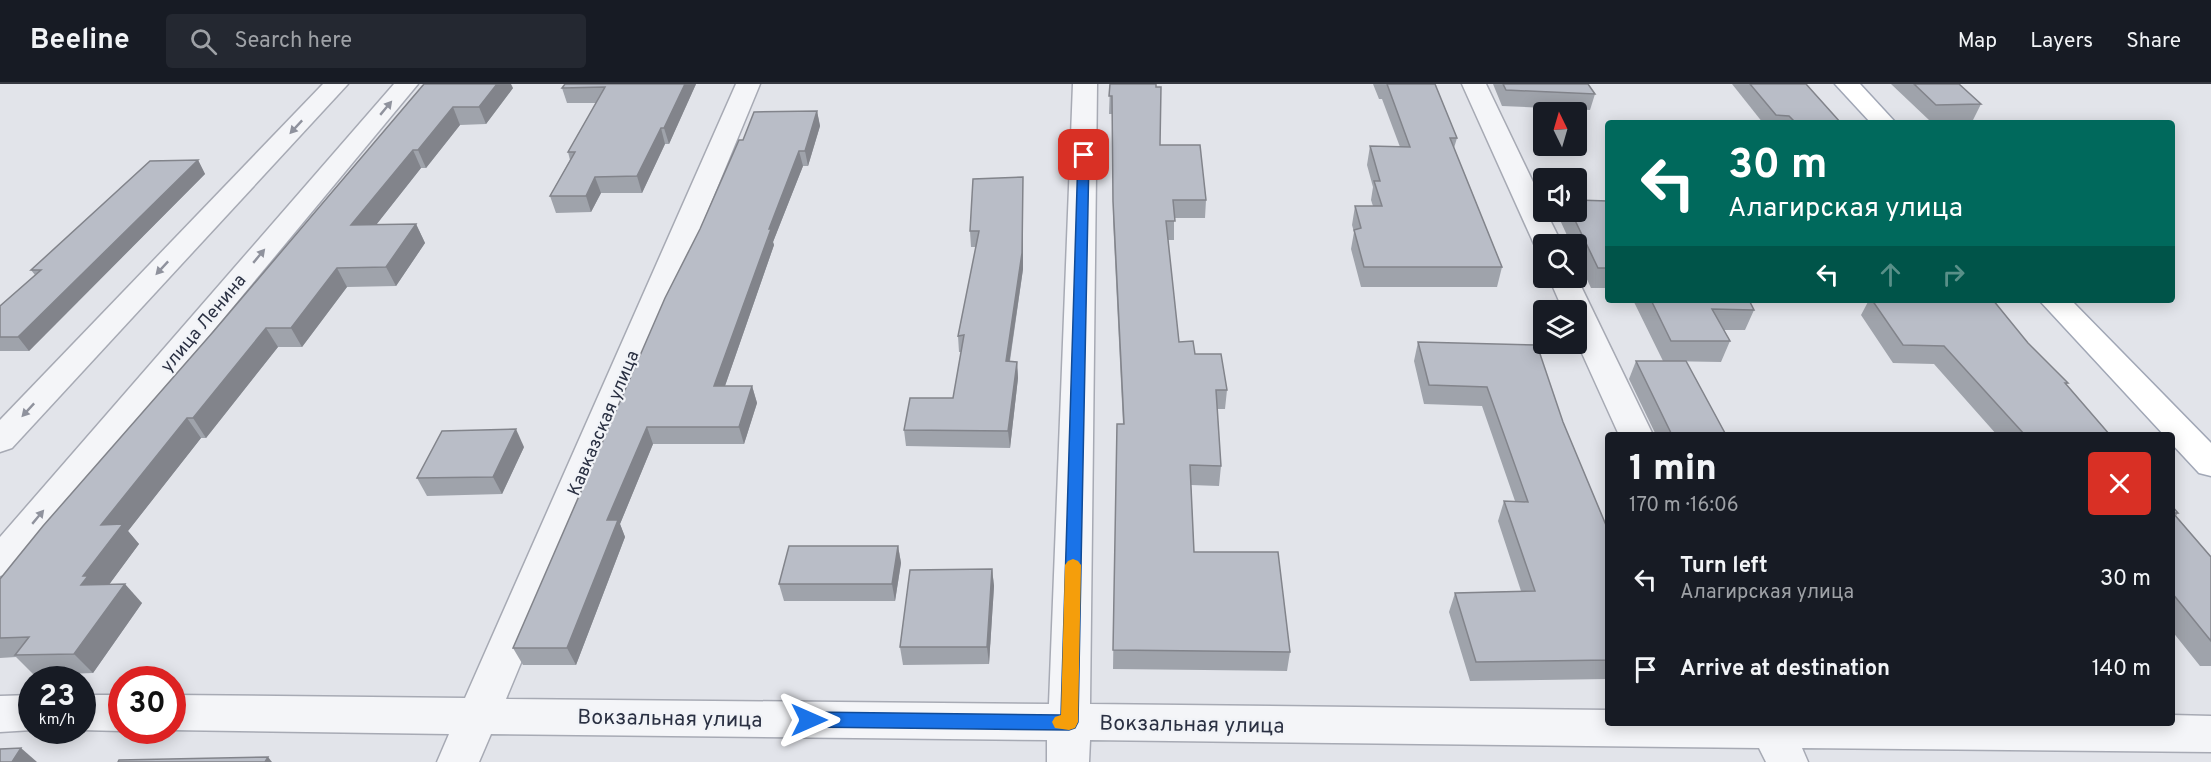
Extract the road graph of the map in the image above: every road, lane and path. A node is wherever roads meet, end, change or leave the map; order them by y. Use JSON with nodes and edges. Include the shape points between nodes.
{"nodes":[{"id":1,"x":336,"y":84,"type":"edge"},
{"id":2,"x":406,"y":84,"type":"edge"},
{"id":3,"x":748,"y":84,"type":"edge"},
{"id":4,"x":1085,"y":84,"type":"edge"},
{"id":5,"x":1474,"y":84,"type":"edge"},
{"id":6,"x":1847,"y":84,"type":"edge"},
{"id":7,"x":1881,"y":120,"type":"edge"},
{"id":8,"x":1543,"y":234,"type":"edge"},
{"id":9,"x":1568,"y":288,"type":"edge"},
{"id":10,"x":2057,"y":303,"type":"edge"},
{"id":11,"x":1635,"y":432,"type":"edge"},
{"id":12,"x":0,"y":440,"type":"edge"},
{"id":13,"x":2211,"y":464,"type":"edge"},
{"id":14,"x":0,"y":562,"type":"edge"},
{"id":15,"x":18,"y":713,"type":"edge"},
{"id":16,"x":186,"y":713,"type":"edge"},
{"id":17,"x":0,"y":714,"type":"edge"},
{"id":18,"x":478,"y":716,"type":"junction"},
{"id":19,"x":2211,"y":734,"type":"edge"},
{"id":20,"x":1776,"y":738,"type":"edge"},
{"id":21,"x":1069,"y":742,"type":"edge"},
{"id":22,"x":458,"y":762,"type":"edge"}],
"edges":[{"from":1,"to":12,"type":"street","one_way":true},
{"from":14,"to":2,"type":"street","name":"улица Ленина","one_way":true},
{"from":3,"to":18,"type":"street","name":"Кавказская улица"},
{"from":4,"to":21,"type":"street"},
{"from":5,"to":8,"type":"street"},
{"from":6,"to":7,"type":"main road"},
{"from":9,"to":11,"type":"street"},
{"from":10,"to":13,"type":"main road"},
{"from":15,"to":17,"type":"street"},
{"from":16,"to":18,"type":"street","name":"Вокзальная улица"},
{"from":18,"to":21,"type":"street","name":"Вокзальная улица"},
{"from":18,"to":22,"type":"street","name":"Кавказская улица"},
{"from":19,"to":20,"type":"street","name":"Вокзальная улица"},
{"from":20,"to":21,"type":"street","name":"Вокзальная улица"}]}
